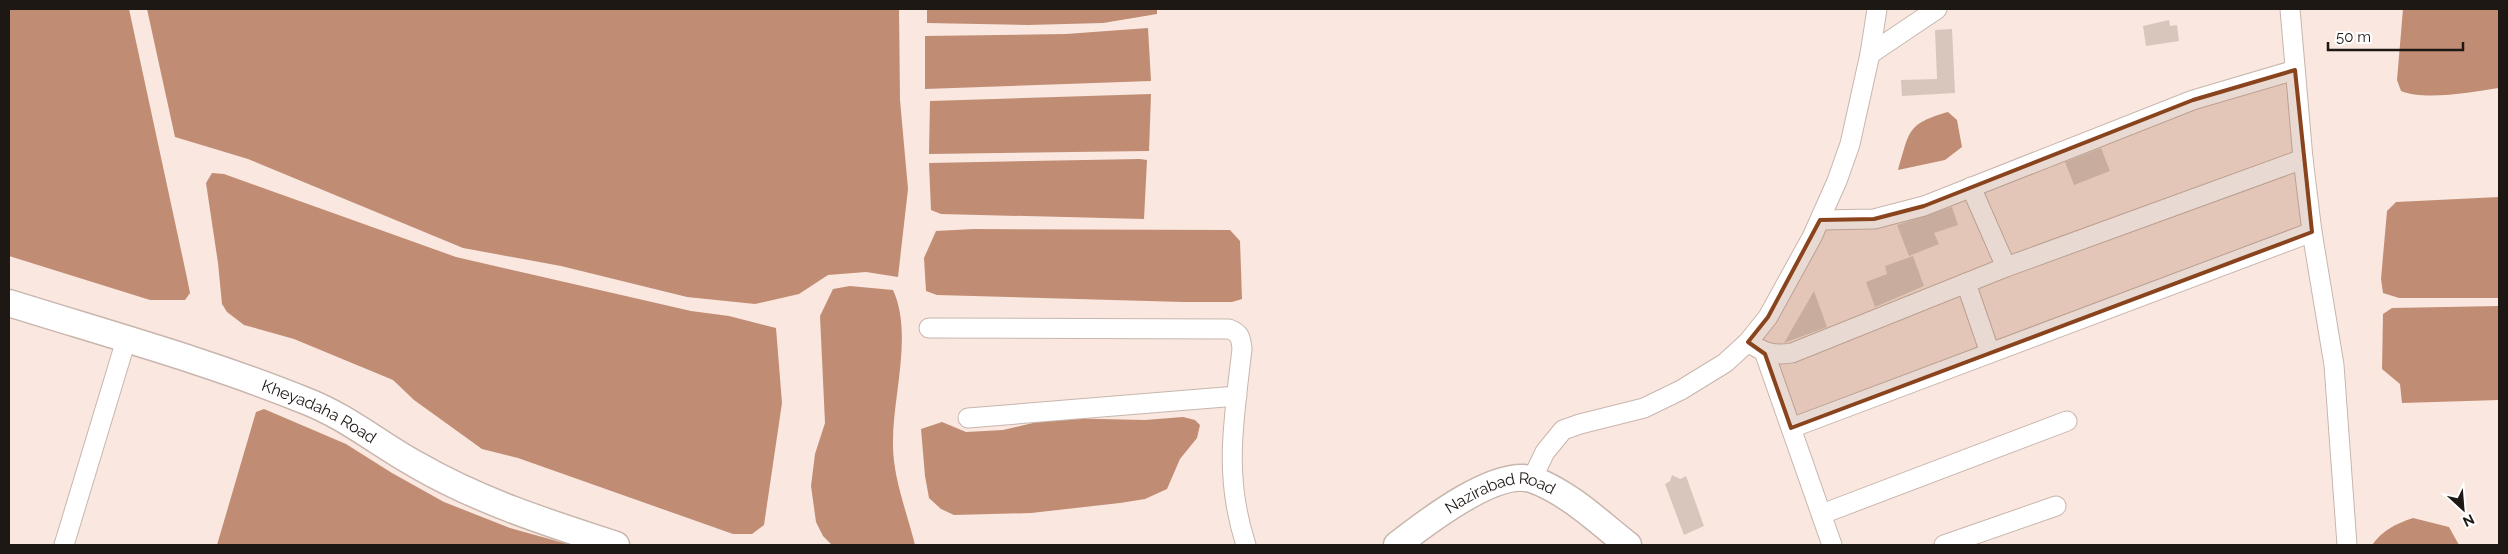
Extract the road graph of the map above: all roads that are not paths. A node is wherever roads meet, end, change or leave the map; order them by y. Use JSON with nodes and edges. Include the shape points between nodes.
{"nodes":[{"id":1,"x":1878,"y":9,"type":"edge"},
{"id":2,"x":1937,"y":9,"type":"edge"},
{"id":3,"x":2290,"y":9,"type":"edge"},
{"id":4,"x":1870,"y":54,"type":"junction"},
{"id":5,"x":2295,"y":70,"type":"junction"},
{"id":6,"x":2303,"y":159,"type":"junction"},
{"id":7,"x":1972,"y":187,"type":"junction"},
{"id":8,"x":1820,"y":220,"type":"junction"},
{"id":9,"x":2312,"y":232,"type":"junction"},
{"id":10,"x":2006,"y":268,"type":"junction"},
{"id":11,"x":1966,"y":283,"type":"junction"},
{"id":12,"x":9,"y":303,"type":"edge"},
{"id":13,"x":929,"y":328,"type":"dead end"},
{"id":14,"x":126,"y":340,"type":"junction"},
{"id":15,"x":1748,"y":342,"type":"junction"},
{"id":16,"x":1990,"y":353,"type":"junction"},
{"id":17,"x":1765,"y":354,"type":"junction"},
{"id":18,"x":1237,"y":396,"type":"junction"},
{"id":19,"x":968,"y":418,"type":"dead end"},
{"id":20,"x":2067,"y":422,"type":"dead end"},
{"id":21,"x":1791,"y":428,"type":"junction"},
{"id":22,"x":1532,"y":479,"type":"junction"},
{"id":23,"x":2056,"y":506,"type":"dead end"},
{"id":24,"x":1822,"y":514,"type":"junction"},
{"id":25,"x":64,"y":545,"type":"edge"},
{"id":26,"x":616,"y":545,"type":"edge"},
{"id":27,"x":1246,"y":545,"type":"edge"},
{"id":28,"x":1397,"y":545,"type":"edge"},
{"id":29,"x":1628,"y":545,"type":"edge"},
{"id":30,"x":1832,"y":545,"type":"edge"},
{"id":31,"x":1944,"y":545,"type":"edge"},
{"id":32,"x":2347,"y":545,"type":"edge"}],
"edges":[{"from":1,"to":4,"type":"street"},
{"from":2,"to":4,"type":"street"},
{"from":3,"to":5,"type":"street"},
{"from":4,"to":8,"type":"street","via":[[1850,144]]},
{"from":5,"to":6,"type":"street"},
{"from":5,"to":7,"type":"street","via":[[2193,100]]},
{"from":6,"to":9,"type":"street"},
{"from":6,"to":10,"type":"street"},
{"from":7,"to":8,"type":"street","via":[[1924,206],[1874,219]]},
{"from":7,"to":10,"type":"street"},
{"from":8,"to":15,"type":"street","via":[[1783,292]]},
{"from":9,"to":16,"type":"street"},
{"from":9,"to":32,"type":"street","via":[[2334,365]]},
{"from":10,"to":11,"type":"street"},
{"from":11,"to":16,"type":"street"},
{"from":11,"to":17,"type":"street","via":[[1792,353]]},
{"from":12,"to":14,"type":"main road","name":"Kheyadaha Road"},
{"from":13,"to":18,"type":"street","via":[[1229,329],[1241,338]]},
{"from":14,"to":25,"type":"street"},
{"from":14,"to":26,"type":"main road","name":"Kheyadaha Road","via":[[306,400],[336,414],[416,465],[466,491]]},
{"from":15,"to":17,"type":"street"},
{"from":15,"to":22,"type":"street","via":[[1725,363],[1644,408],[1563,430],[1550,445]]},
{"from":16,"to":21,"type":"street"},
{"from":17,"to":21,"type":"street"},
{"from":18,"to":19,"type":"street"},
{"from":18,"to":27,"type":"street","via":[[1231,456],[1236,502]]},
{"from":20,"to":24,"type":"street"},
{"from":21,"to":24,"type":"street"},
{"from":22,"to":28,"type":"main road","name":"Nazirabad Road","via":[[1513,479],[1485,487],[1460,500]]},
{"from":22,"to":29,"type":"main road","name":"Nazirabad Road","via":[[1572,502]]},
{"from":23,"to":31,"type":"street"},
{"from":24,"to":30,"type":"street"}]}
